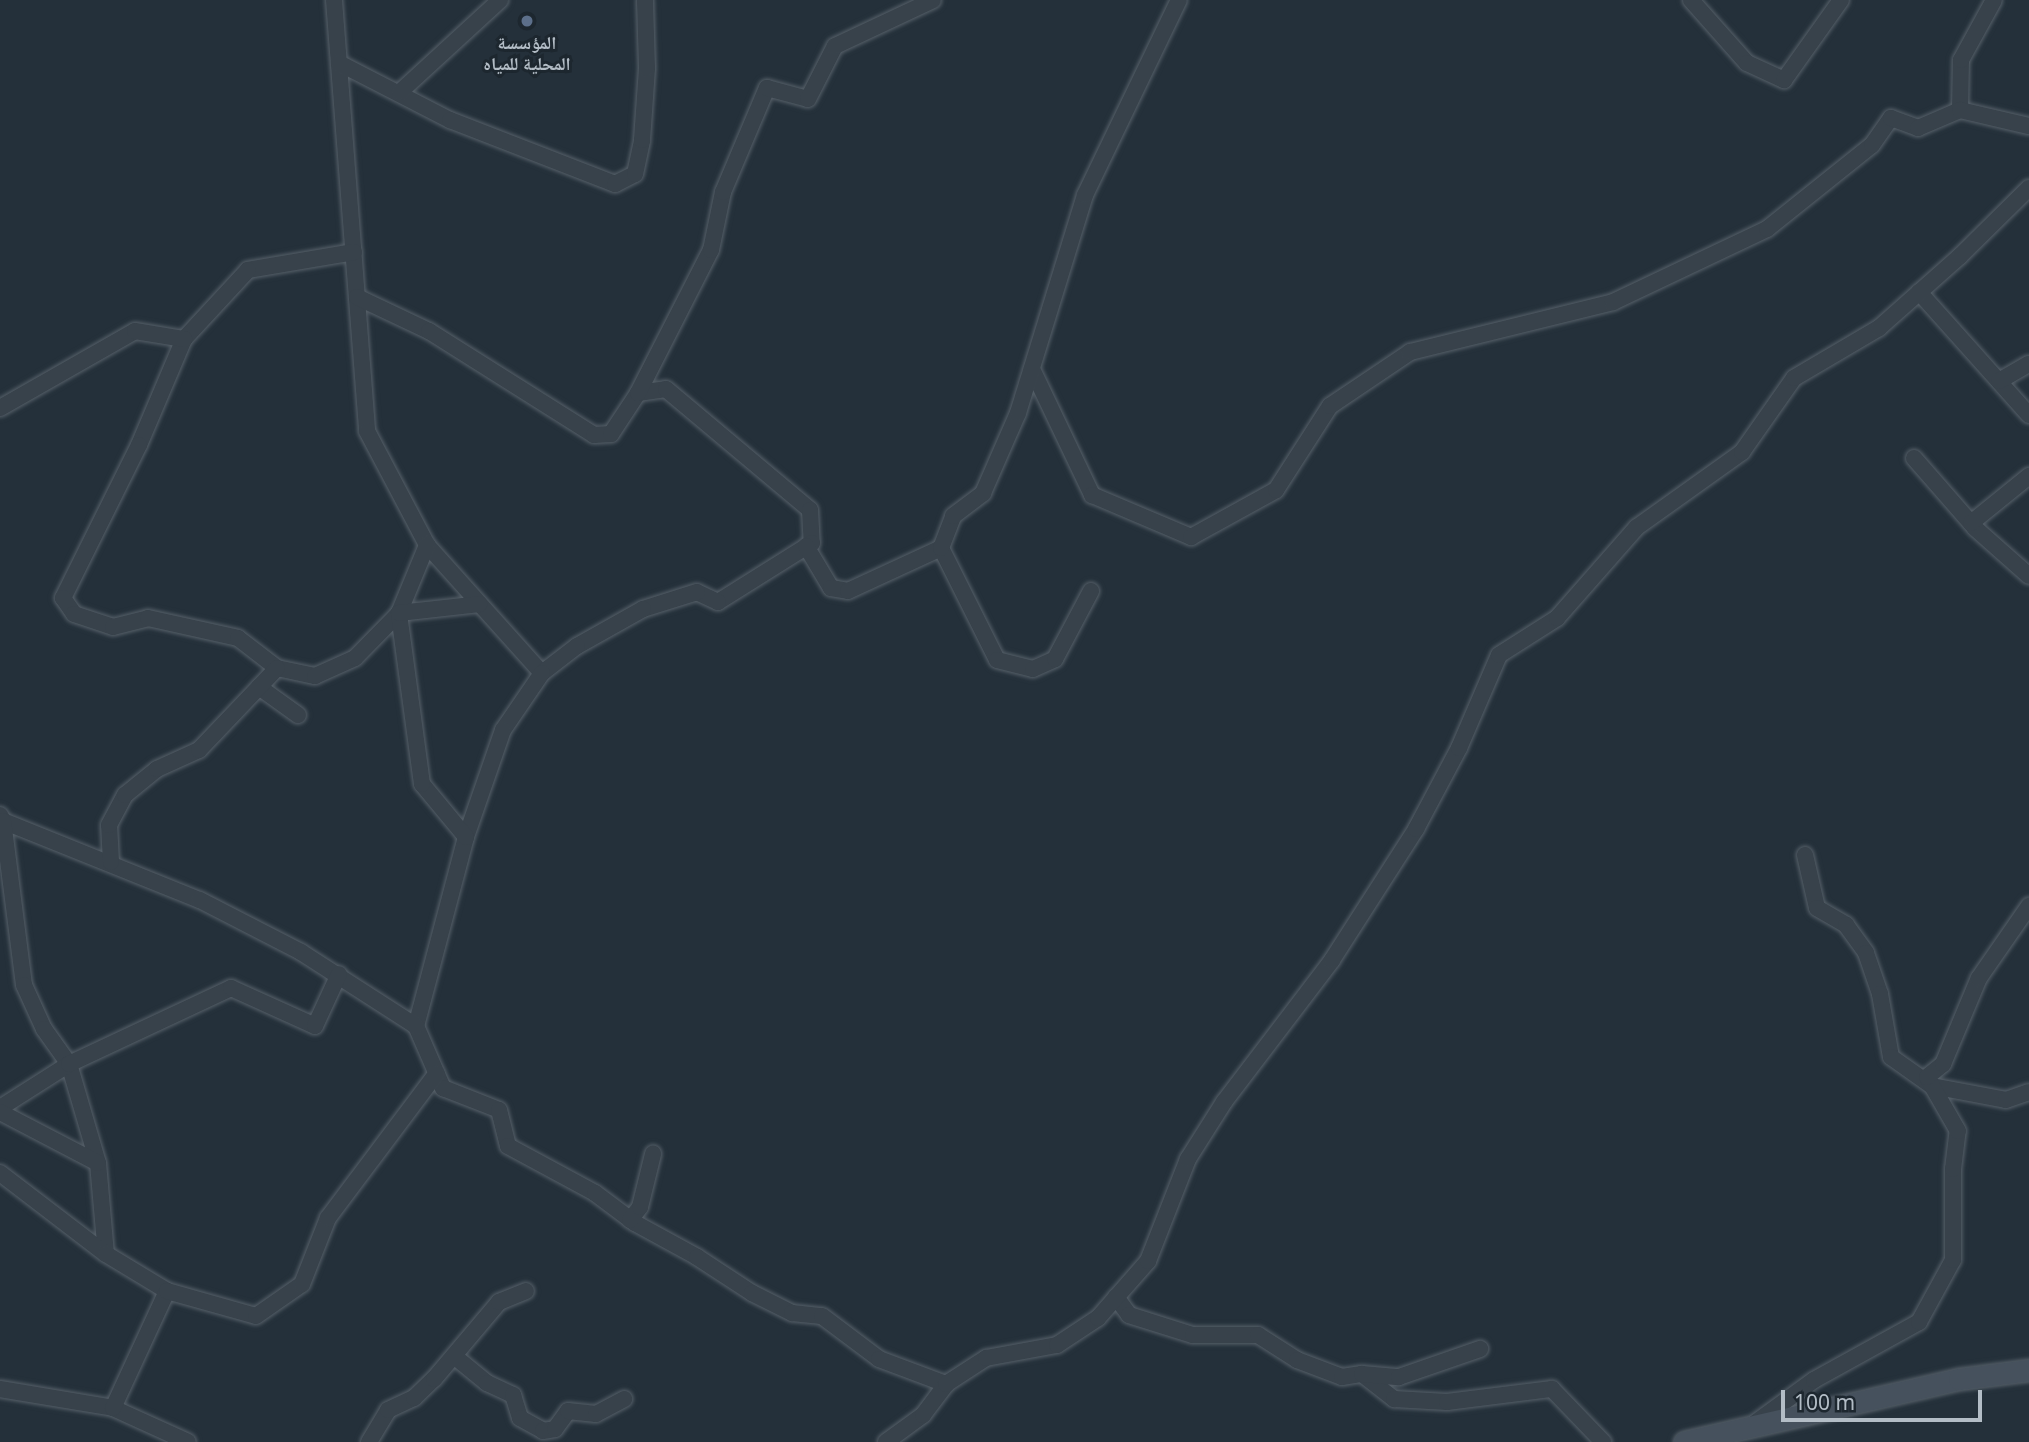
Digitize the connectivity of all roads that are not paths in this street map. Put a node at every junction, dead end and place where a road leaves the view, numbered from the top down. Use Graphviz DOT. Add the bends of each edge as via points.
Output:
graph roads {
  1 [pos="334,0"];
  2 [pos="500,0"];
  3 [pos="645,0"];
  4 [pos="933,0"];
  5 [pos="1179,0"];
  6 [pos="1691,0"];
  7 [pos="1841,0"];
  8 [pos="1994,0"];
  9 [pos="339,63"];
  10 [pos="400,92"];
  11 [pos="1960,110"];
  12 [pos="2029,126"];
  13 [pos="2029,188"];
  14 [pos="354,253"];
  15 [pos="1919,292"];
  16 [pos="357,297"];
  17 [pos="184,339"];
  18 [pos="2029,364"];
  19 [pos="1032,369"];
  20 [pos="1999,381"];
  21 [pos="638,393"];
  22 [pos="0,408"];
  23 [pos="2029,415"];
  24 [pos="1914,458"];
  25 [pos="2029,476"];
  26 [pos="1971,523"];
  27 [pos="427,545"];
  28 [pos="806,546"];
  29 [pos="941,548"];
  30 [pos="2029,576"];
  31 [pos="1091,591"];
  32 [pos="480,604"];
  33 [pos="399,613"];
  34 [pos="278,668"];
  35 [pos="542,673"];
  36 [pos="259,687"];
  37 [pos="298,715"];
  38 [pos="2,818"];
  39 [pos="466,837"];
  40 [pos="1805,855"];
  41 [pos="111,862"];
  42 [pos="2029,906"];
  43 [pos="340,974"];
  44 [pos="416,1026"];
  45 [pos="69,1064"];
  46 [pos="437,1073"];
  47 [pos="1933,1086"];
  48 [pos="2029,1092"];
  49 [pos="0,1110"];
  50 [pos="653,1154"];
  51 [pos="98,1163"];
  52 [pos="0,1173"];
  53 [pos="631,1220"];
  54 [pos="106,1254"];
  55 [pos="167,1291"];
  56 [pos="526,1291"];
  57 [pos="1116,1297"];
  58 [pos="1480,1349"];
  59 [pos="454,1356"];
  60 [pos="2029,1370"];
  61 [pos="1362,1374"];
  62 [pos="946,1384"];
  63 [pos="0,1389"];
  64 [pos="624,1399"];
  65 [pos="113,1408"];
  66 [pos="1751,1427"];
  67 [pos="892,1440"];
  68 [pos="188,1442"];
  69 [pos="369,1442"];
  70 [pos="1603,1442"];
  71 [pos="1684,1442"];
  1 -- 9 [label="street"];
  2 -- 10 [label="street"];
  3 -- 10 [label="street" via="642,140 635,174 615,184 450,120"];
  4 -- 21 [label="street" via="835,46 808,99 767,88 723,192 711,250"];
  5 -- 19 [label="street" via="1085,195"];
  6 -- 7 [label="street" via="1747,63 1784,80"];
  8 -- 11 [label="street" via="1961,60"];
  9 -- 10 [label="street"];
  9 -- 14 [label="street"];
  11 -- 12 [label="street"];
  11 -- 19 [label="street" via="1917,128 1891,118 1871,145 1767,229 1613,302 1410,352 1330,406 1276,490 1191,537 1092,495"];
  13 -- 15 [label="street"];
  14 -- 16 [label="street"];
  14 -- 17 [label="street" via="248,270"];
  15 -- 20 [label="street"];
  15 -- 57 [label="street" via="1879,328 1794,378 1742,452 1637,527 1557,618 1499,655 1459,748 1416,829 1332,960 1224,1102 1188,1159 1148,1261"];
  16 -- 21 [label="street" via="429,331 594,435 611,434"];
  16 -- 27 [label="street" via="367,431"];
  17 -- 22 [label="street" via="135,331"];
  17 -- 34 [label="street" via="139,445 64,598 74,614 113,627 148,618 238,638"];
  18 -- 20 [label="street"];
  19 -- 29 [label="street" via="983,493 953,516"];
  20 -- 23 [label="street"];
  21 -- 28 [label="street" via="666,388 810,510 812,543"];
  24 -- 26 [label="street"];
  25 -- 26 [label="street"];
  26 -- 30 [label="street"];
  27 -- 32 [label="street"];
  27 -- 33 [label="street"];
  28 -- 29 [label="street" via="831,588 848,591"];
  28 -- 35 [label="street" via="718,602 697,592 643,609 577,646"];
  29 -- 31 [label="street" via="997,660 1033,669 1055,659"];
  32 -- 33 [label="street"];
  32 -- 35 [label="street"];
  33 -- 34 [label="street" via="355,658 315,676"];
  33 -- 39 [label="street" via="422,784"];
  34 -- 36 [label="street"];
  35 -- 39 [label="street" via="503,730"];
  36 -- 37 [label="street"];
  36 -- 41 [label="street" via="199,750 157,769 125,796 109,825"];
  38 -- 41 [label="street"];
  38 -- 45 [label="street" via="24,985 44,1029"];
  39 -- 44 [label="street"];
  40 -- 47 [label="street" via="1817,908 1846,925 1866,953 1880,994 1891,1057"];
  41 -- 43 [label="street" via="200,900"];
  42 -- 47 [label="street" via="1979,978 1943,1064 1927,1077"];
  43 -- 44 [label="street"];
  43 -- 45 [label="street" via="315,1026 231,988"];
  44 -- 46 [label="street"];
  45 -- 49 [label="street"];
  45 -- 51 [label="street"];
  46 -- 53 [label="street" via="443,1087 499,1110 508,1146 595,1193"];
  46 -- 55 [label="street" via="328,1218 302,1284 256,1316"];
  47 -- 48 [label="street" via="2006,1100"];
  47 -- 66 [label="street" via="1958,1131 1953,1169 1953,1260 1919,1322 1814,1380"];
  49 -- 51 [label="street"];
  50 -- 53 [label="street" via="640,1207"];
  51 -- 54 [label="street"];
  52 -- 54 [label="street"];
  53 -- 62 [label="street" via="792,1313 822,1316 879,1359"];
  54 -- 55 [label="street"];
  55 -- 65 [label="street"];
  56 -- 59 [label="street" via="499,1302"];
  57 -- 61 [label="street" via="1129,1315 1192,1335 1258,1335 1297,1360 1342,1377"];
  57 -- 62 [label="street" via="1098,1318 1057,1345 986,1358"];
  58 -- 61 [label="street" via="1399,1377"];
  59 -- 64 [label="street" via="487,1383 513,1395 520,1418 543,1431 557,1428 568,1411 596,1414"];
  59 -- 69 [label="street" via="414,1398 388,1410"];
  60 -- 66 [label="main road" via="1959,1379"];
  61 -- 70 [label="street" via="1394,1399 1447,1402 1552,1389"];
  62 -- 67 [label="street" via="923,1415"];
  63 -- 65 [label="street"];
  65 -- 68 [label="street"];
  66 -- 71 [label="main road"];
}
